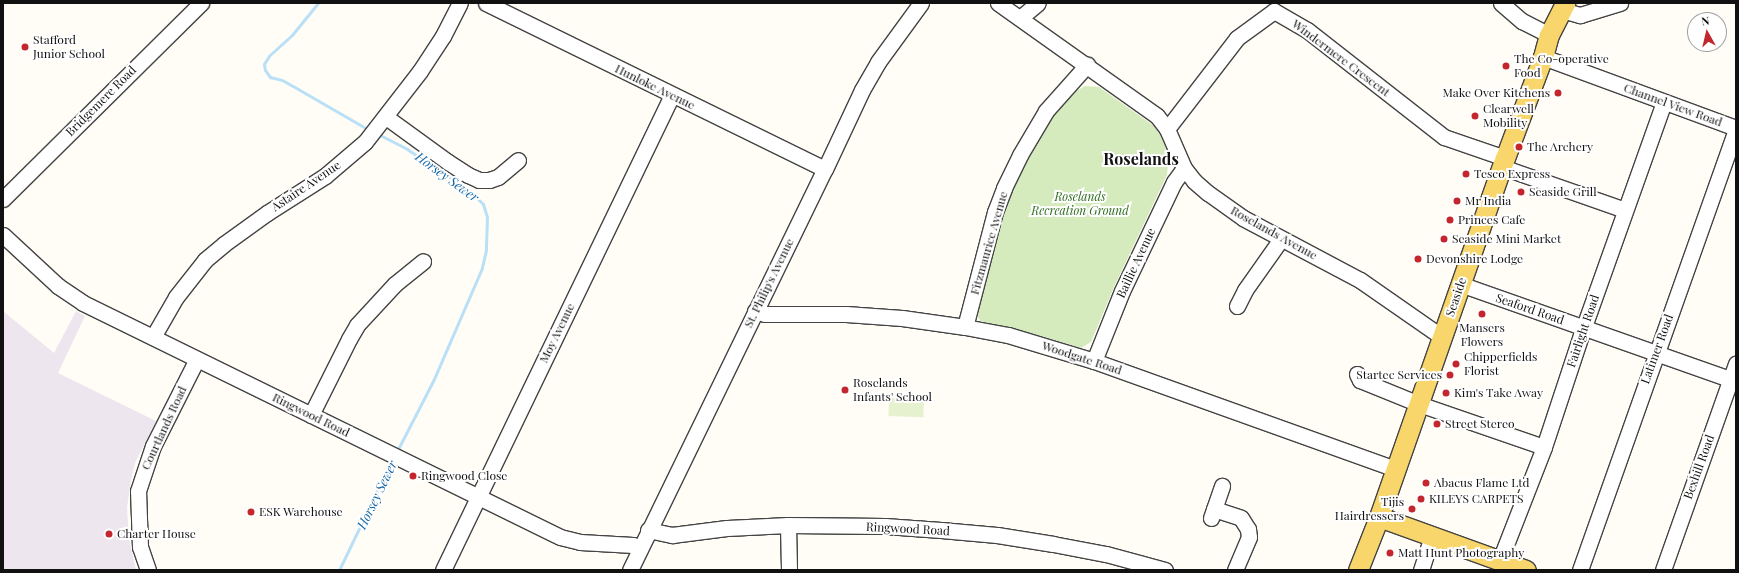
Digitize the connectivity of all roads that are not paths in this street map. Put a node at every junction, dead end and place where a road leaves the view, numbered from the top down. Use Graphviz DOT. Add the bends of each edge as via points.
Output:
graph roads {
  1 [pos="201,3"];
  2 [pos="460,3"];
  3 [pos="486,3"];
  4 [pos="921,3"];
  5 [pos="998,3"];
  6 [pos="1038,3"];
  7 [pos="1501,3"];
  8 [pos="1620,3"];
  9 [pos="1563,6"];
  10 [pos="1020,18"];
  11 [pos="1549,35"];
  12 [pos="1543,57"];
  13 [pos="1087,65"];
  14 [pos="672,95"];
  15 [pos="1664,102"];
  16 [pos="383,120"];
  17 [pos="1167,128"];
  18 [pos="1736,129"];
  19 [pos="518,160"];
  20 [pos="1503,163"];
  21 [pos="1184,168"];
  22 [pos="825,169"];
  23 [pos="3,199"];
  24 [pos="1625,210"];
  25 [pos="3,235"];
  26 [pos="1281,239"];
  27 [pos="423,261"];
  28 [pos="1460,284"];
  29 [pos="1237,306"];
  30 [pos="755,311"];
  31 [pos="965,326"];
  32 [pos="1584,328"];
  33 [pos="153,337"];
  34 [pos="1442,337"];
  35 [pos="1656,353"];
  36 [pos="197,359"];
  37 [pos="1094,361"];
  38 [pos="1736,364"];
  39 [pos="1357,374"];
  40 [pos="1733,380"];
  41 [pos="1419,404"];
  42 [pos="311,415"];
  43 [pos="1544,447"];
  44 [pos="1396,469"];
  45 [pos="1222,486"];
  46 [pos="477,497"];
  47 [pos="1379,517"];
  48 [pos="788,524"];
  49 [pos="648,530"];
  50 [pos="1432,536"];
  51 [pos="640,549"];
  52 [pos="1500,560"];
  53 [pos="148,570"];
  54 [pos="443,570"];
  55 [pos="630,570"];
  56 [pos="789,570"];
  57 [pos="1164,570"];
  58 [pos="1235,570"];
  59 [pos="1358,570"];
  60 [pos="1421,570"];
  61 [pos="1526,570"];
  62 [pos="1580,570"];
  63 [pos="1663,570"];
  1 -- 23 [label="street, Bridgemere Road"];
  2 -- 16 [label="street, Astaire Avenue" via="443,36 420,71"];
  3 -- 14 [label="street, Hunloke Avenue"];
  4 -- 22 [label="street, St. Philip's Avenue" via="865,84"];
  5 -- 10 [label="street, Roselands Avenue"];
  6 -- 10 [label="street"];
  7 -- 11 [label="street" via="1522,21"];
  8 -- 9 [label="street" via="1580,15"];
  9 -- 11 [label="main road, Seaside"];
  10 -- 13 [label="street, Roselands Avenue"];
  11 -- 12 [label="main road, Seaside"];
  12 -- 15 [label="street, Channel View Road"];
  12 -- 20 [label="main road, Seaside"];
  13 -- 17 [label="street, Roselands Avenue" via="1157,116"];
  13 -- 31 [label="street, Fitzmaurice Avenue" via="1046,110 1004,188 995,212"];
  14 -- 22 [label="street, Hunloke Avenue"];
  14 -- 46 [label="street, Moy Avenue"];
  15 -- 18 [label="street, Channel View Road"];
  15 -- 24 [label="street, Fairlight Road"];
  16 -- 19 [label="street" via="479,180 498,177"];
  16 -- 33 [label="street, Astaire Avenue" via="365,142 325,176 267,213 205,260 176,297"];
  17 -- 20 [label="street, Windermere Crescent" via="1237,38 1274,11 1306,30 1444,137"];
  17 -- 21 [label="street, Roselands Avenue"];
  18 -- 35 [label="street, Latimer Road"];
  20 -- 24 [label="street"];
  20 -- 28 [label="main road, Seaside"];
  21 -- 26 [label="street, Roselands Avenue" via="1208,193 1243,218"];
  21 -- 37 [label="street, Baillie Avenue" via="1174,182 1122,291"];
  22 -- 30 [label="street, St. Philip's Avenue"];
  24 -- 32 [label="street, Fairlight Road"];
  25 -- 33 [label="street, Ringwood Road" via="58,286 83,303"];
  26 -- 29 [label="street" via="1245,290"];
  26 -- 34 [label="street, Roselands Avenue" via="1360,280"];
  27 -- 42 [label="street" via="395,284 357,325"];
  28 -- 32 [label="street, Seaford Road"];
  28 -- 34 [label="main road, Seaside"];
  30 -- 31 [label="street, Woodgate Road" via="765,314 846,314 902,318"];
  30 -- 49 [label="street, St. Philip's Avenue"];
  31 -- 37 [label="street, Woodgate Road" via="1016,337"];
  32 -- 35 [label="street, Seaford Road"];
  32 -- 43 [label="street, Fairlight Road"];
  33 -- 36 [label="street, Ringwood Road"];
  34 -- 41 [label="main road, Seaside"];
  35 -- 40 [label="street, Seaford Road"];
  35 -- 62 [label="street, Latimer Road"];
  36 -- 42 [label="street, Ringwood Road"];
  36 -- 53 [label="street, Courtlands Road" via="153,446 138,491 140,547"];
  37 -- 44 [label="street, Woodgate Road"];
  38 -- 40 [label="street, Bexhill Road"];
  39 -- 41 [label="street" via="1360,380"];
  40 -- 63 [label="street, Bexhill Road"];
  41 -- 43 [label="street"];
  41 -- 44 [label="main road, Seaside"];
  42 -- 46 [label="street, Ringwood Road"];
  43 -- 52 [label="street, Fairlight Road"];
  44 -- 47 [label="main road, Seaside"];
  45 -- 58 [label="street" via="1213,513 1241,518 1248,529 1249,536"];
  46 -- 51 [label="street, Ringwood Road" via="560,537 580,542 633,545"];
  46 -- 54 [label="street, Moy Avenue"];
  47 -- 50 [label="main road"];
  47 -- 59 [label="main road, Seaside"];
  48 -- 49 [label="street, Ringwood Road" via="672,535"];
  48 -- 56 [label="street"];
  48 -- 57 [label="street, Ringwood Road" via="893,527 997,535 1106,554"];
  49 -- 51 [label="street, St. Philip's Avenue"];
  50 -- 52 [label="main road"];
  50 -- 60 [label="street"];
  51 -- 55 [label="street, St. Philip's Avenue"];
  52 -- 61 [label="main road"];
}
